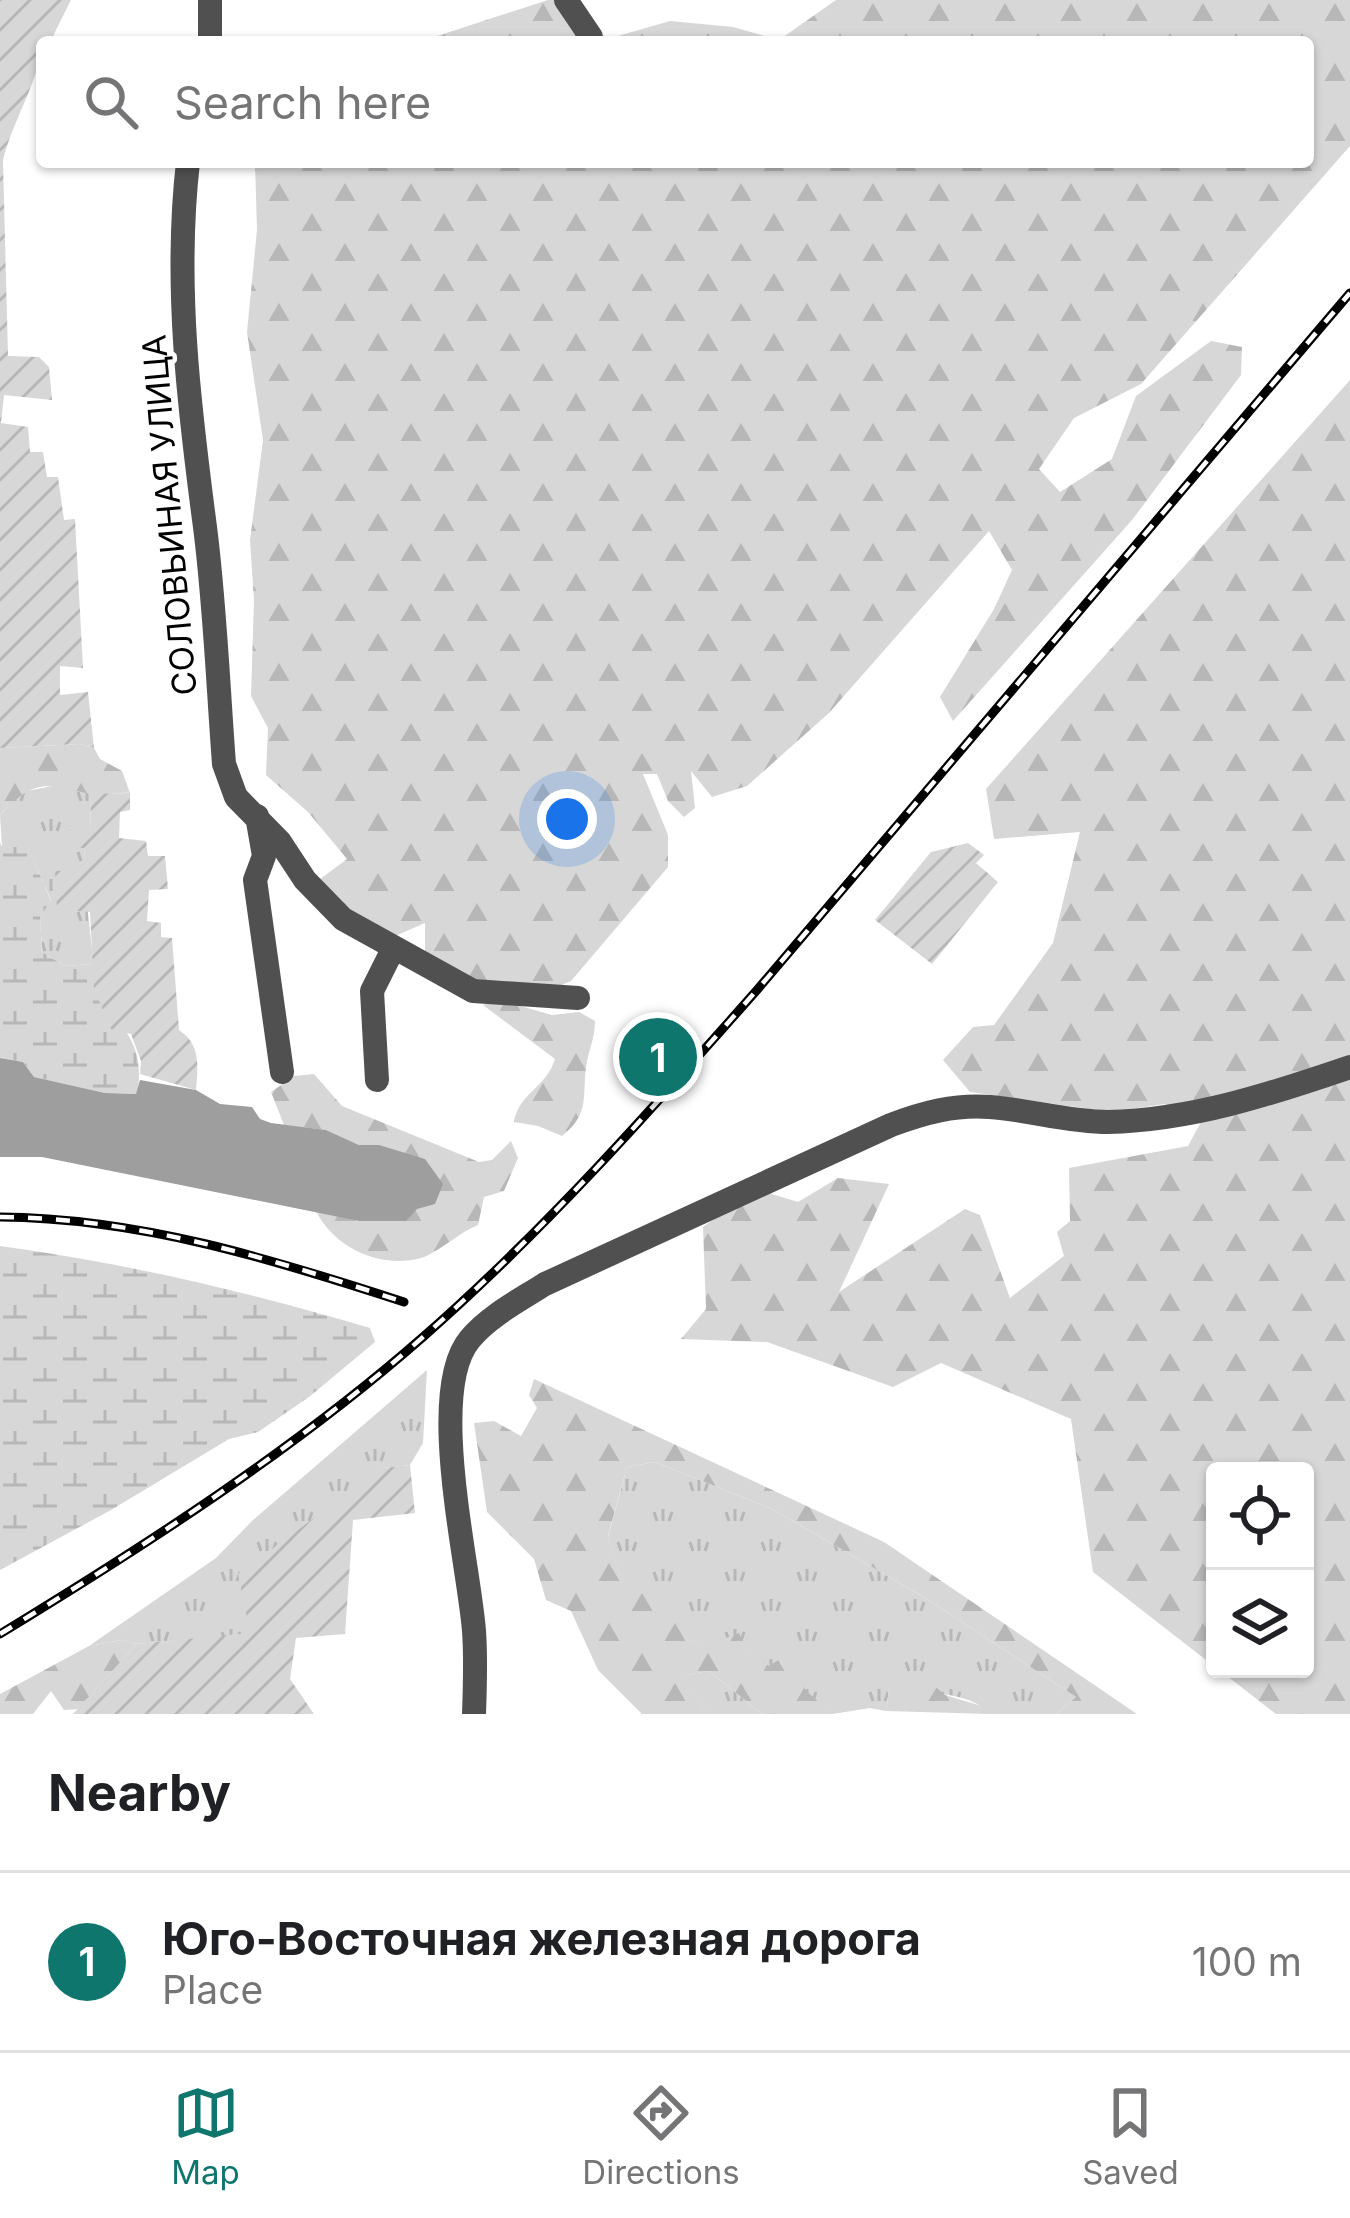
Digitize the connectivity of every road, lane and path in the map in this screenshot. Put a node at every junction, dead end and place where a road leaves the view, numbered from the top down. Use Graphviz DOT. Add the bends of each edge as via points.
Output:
graph roads {
  1 [pos="210,0"];
  2 [pos="566,0"];
  3 [pos="210,36"];
  4 [pos="590,36"];
  5 [pos="187,168"];
  6 [pos="256,816"];
  7 [pos="393,950"];
  8 [pos="578,998"];
  9 [pos="1350,1067"];
  10 [pos="282,1072"];
  11 [pos="377,1080"];
  12 [pos="474,1714"];
  1 -- 3 [label="street"];
  2 -- 4 [label="street"];
  5 -- 6 [label="street, СОЛОВЬИНАЯ УЛИЦА" via="185,366 224,764 236,797"];
  6 -- 7 [label="street, СОЛОВЬИНАЯ УЛИЦА" via="343,919"];
  6 -- 10 [label="street" via="264,856 255,880"];
  7 -- 8 [label="street, СОЛОВЬИНАЯ УЛИЦА" via="473,991"];
  7 -- 11 [label="street" via="372,991"];
  9 -- 12 [label="street" via="1155,1120 1101,1122 987,1107 926,1112 545,1284 502,1311 468,1340 453,1386 450,1434 475,1633"];
}
